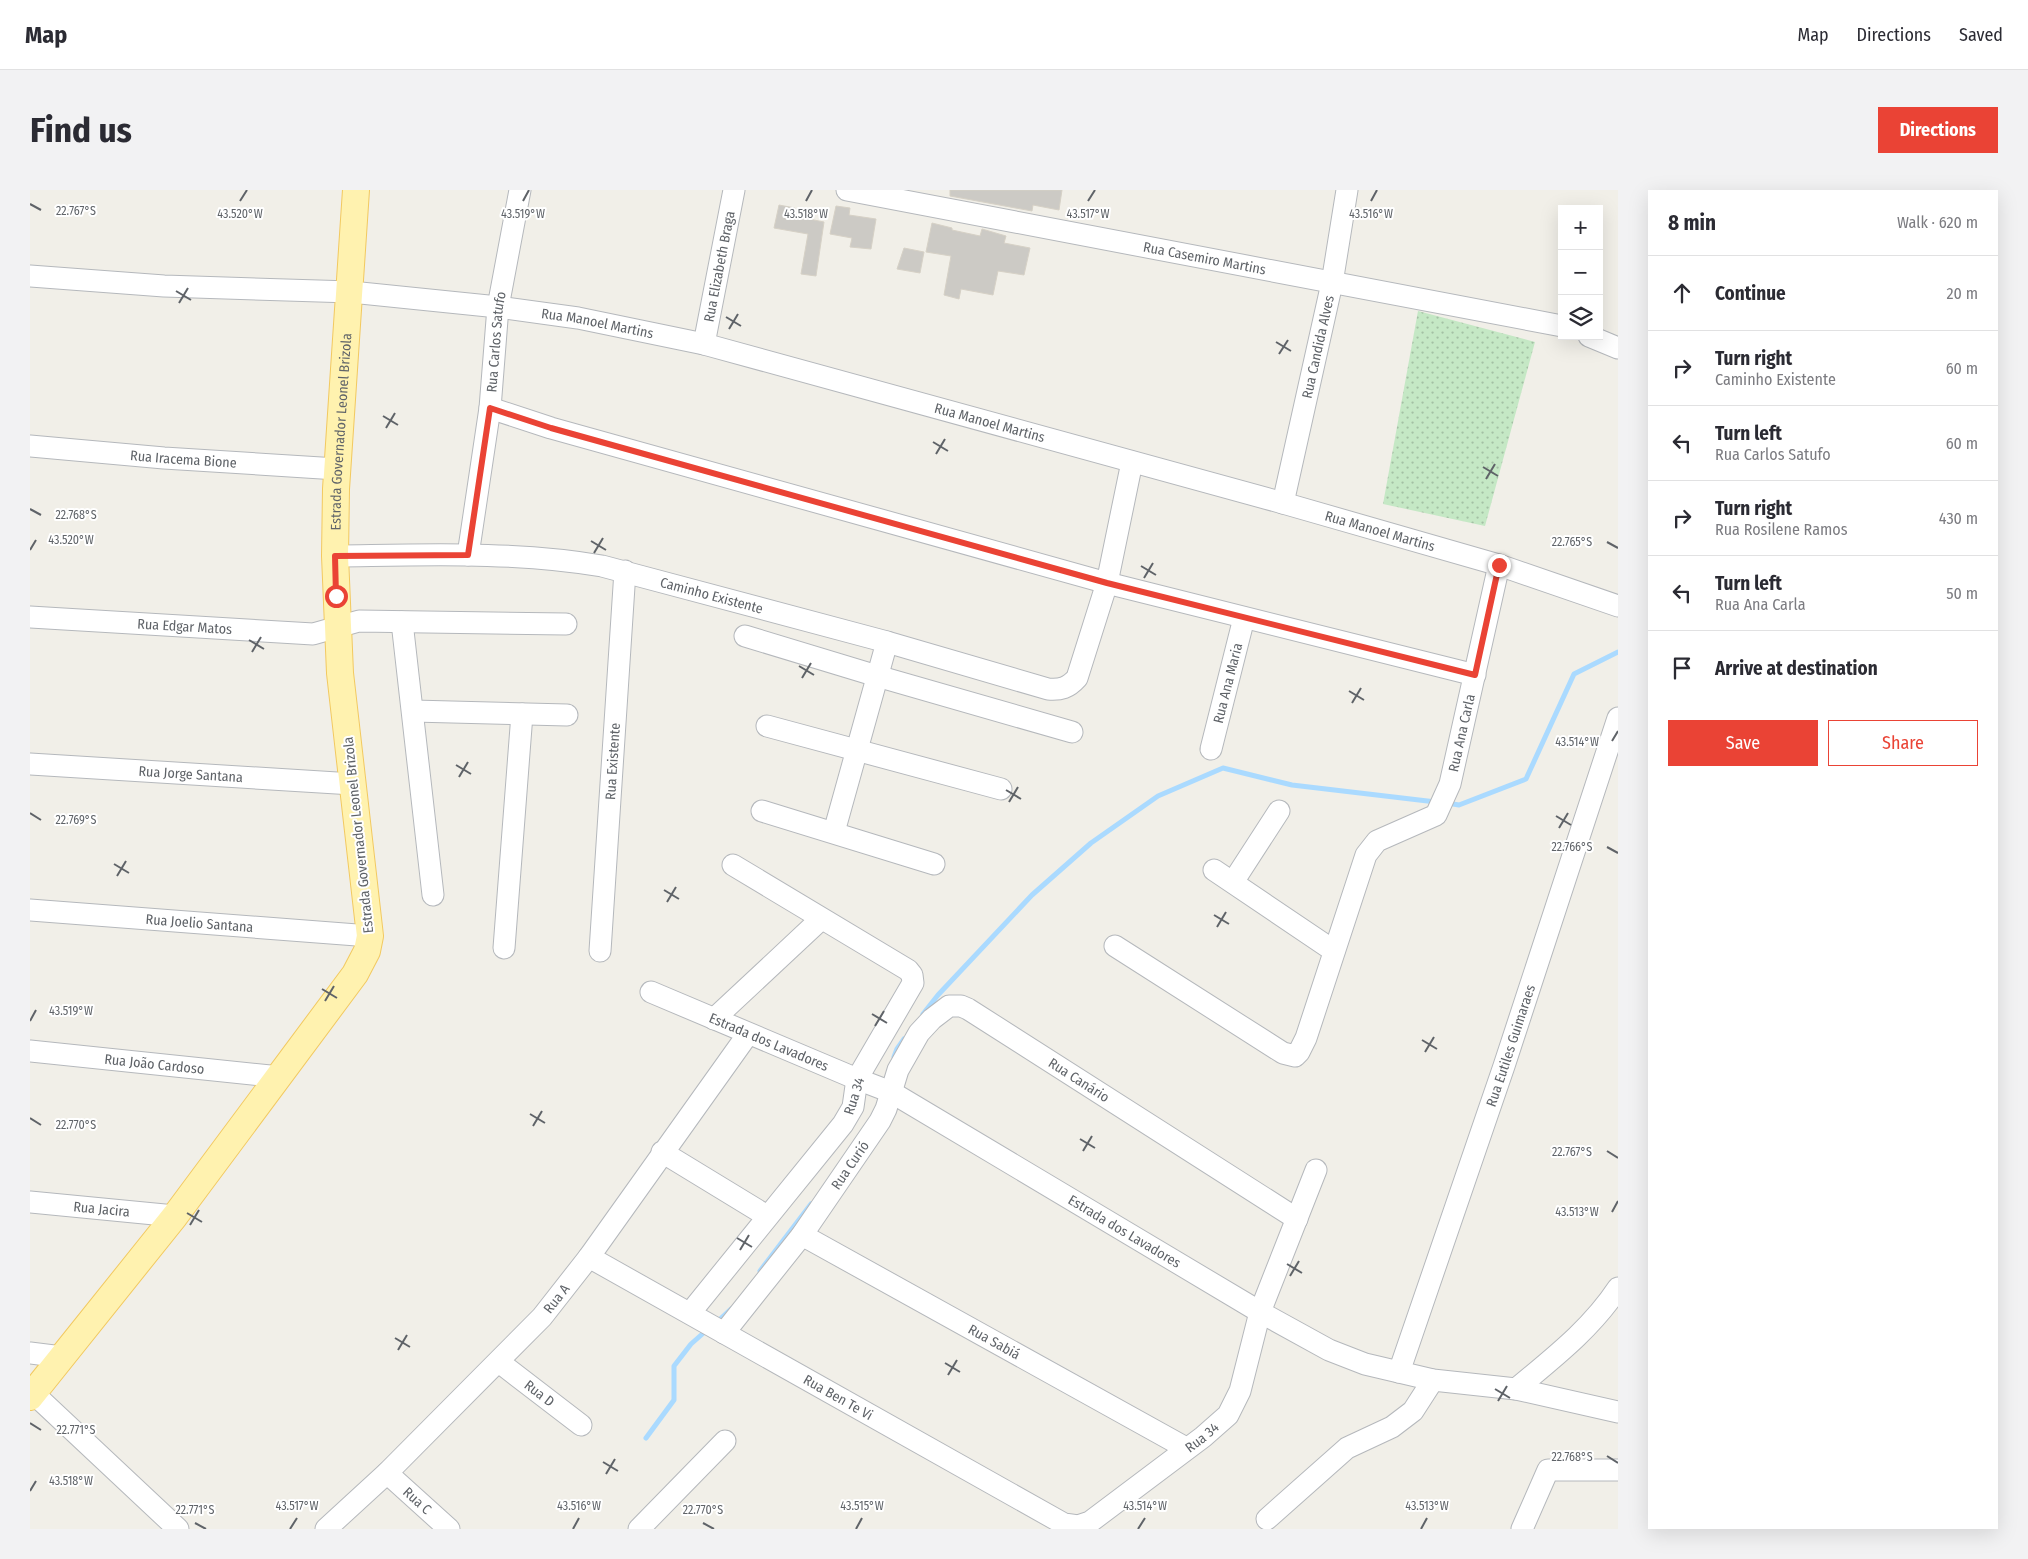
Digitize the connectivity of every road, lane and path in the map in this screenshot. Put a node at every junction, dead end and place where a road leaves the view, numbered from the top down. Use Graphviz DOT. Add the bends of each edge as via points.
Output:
graph roads {
  1 [pos="356,190"];
  2 [pos="520,190"];
  3 [pos="734,190"];
  4 [pos="847,190"];
  5 [pos="1347,190"];
  6 [pos="30,276"];
  7 [pos="1332,282"];
  8 [pos="350,292"];
  9 [pos="498,307"];
  10 [pos="1558,325"];
  11 [pos="1599,340"];
  12 [pos="704,344"];
  13 [pos="1618,348"];
  14 [pos="490,408"];
  15 [pos="30,446"];
  16 [pos="1132,462"];
  17 [pos="337,469"];
  18 [pos="1283,503"];
  19 [pos="468,555"];
  20 [pos="335,556"];
  21 [pos="1499,565"];
  22 [pos="625,571"];
  23 [pos="1107,583"];
  24 [pos="1618,606"];
  25 [pos="30,617"];
  26 [pos="1244,618"];
  27 [pos="402,622"];
  28 [pos="566,624"];
  29 [pos="338,625"];
  30 [pos="745,636"];
  31 [pos="887,642"];
  32 [pos="1475,675"];
  33 [pos="877,676"];
  34 [pos="413,711"];
  35 [pos="522,714"];
  36 [pos="567,715"];
  37 [pos="1618,718"];
  38 [pos="766,726"];
  39 [pos="1072,732"];
  40 [pos="1210,749"];
  41 [pos="858,751"];
  42 [pos="30,764"];
  43 [pos="353,784"];
  44 [pos="1002,789"];
  45 [pos="762,811"];
  46 [pos="1279,811"];
  47 [pos="834,832"];
  48 [pos="934,864"];
  49 [pos="734,865"];
  50 [pos="1214,870"];
  51 [pos="1233,882"];
  52 [pos="433,895"];
  53 [pos="30,910"];
  54 [pos="821,919"];
  55 [pos="370,936"];
  56 [pos="1114,946"];
  57 [pos="504,948"];
  58 [pos="600,951"];
  59 [pos="1334,951"];
  60 [pos="650,992"];
  61 [pos="714,1019"];
  62 [pos="748,1034"];
  63 [pos="30,1051"];
  64 [pos="280,1077"];
  65 [pos="876,1086"];
  66 [pos="662,1152"];
  67 [pos="1316,1170"];
  68 [pos="30,1202"];
  69 [pos="175,1216"];
  70 [pos="767,1216"];
  71 [pos="1297,1219"];
  72 [pos="802,1235"];
  73 [pos="589,1257"];
  74 [pos="1618,1288"];
  75 [pos="1260,1312"];
  76 [pos="694,1315"];
  77 [pos="720,1331"];
  78 [pos="30,1353"];
  79 [pos="62,1357"];
  80 [pos="499,1362"];
  81 [pos="1399,1372"];
  82 [pos="1433,1380"];
  83 [pos="1516,1389"];
  84 [pos="32,1395"];
  85 [pos="1618,1412"];
  86 [pos="581,1425"];
  87 [pos="725,1441"];
  88 [pos="1186,1448"];
  89 [pos="1618,1470"];
  90 [pos="387,1473"];
  91 [pos="1267,1520"];
  92 [pos="1090,1522"];
  93 [pos="178,1529"];
  94 [pos="326,1529"];
  95 [pos="449,1529"];
  96 [pos="639,1529"];
  97 [pos="1522,1529"];
  1 -- 8 [label="main road, Estrada Governador Leonel Brizola"];
  2 -- 9 [label="street, Rua Carlos Satufo"];
  3 -- 12 [label="street, Rua Elizabeth Braga"];
  4 -- 7 [label="street, Rua Casemiro Martins"];
  5 -- 7 [label="street, Rua Candida Alves"];
  6 -- 8 [label="street, Rua Manoel Martins" via="164,286"];
  7 -- 10 [label="street, Rua Casemiro Martins"];
  7 -- 18 [label="street, Rua Candida Alves"];
  8 -- 9 [label="street, Rua Manoel Martins"];
  8 -- 17 [label="main road, Estrada Governador Leonel Brizola"];
  9 -- 12 [label="street, Rua Manoel Martins" via="578,318"];
  9 -- 14 [label="street, Rua Carlos Satufo"];
  11 -- 13 [label="street"];
  12 -- 16 [label="street, Rua Manoel Martins"];
  14 -- 19 [label="street, Rua Carlos Satufo"];
  14 -- 23 [label="street"];
  15 -- 17 [label="street, Rua Iracema Bione"];
  16 -- 18 [label="street, Rua Manoel Martins"];
  16 -- 23 [label="street"];
  17 -- 20 [label="main road, Estrada Governador Leonel Brizola"];
  18 -- 21 [label="street, Rua Manoel Martins"];
  19 -- 20 [label="street, Caminho Existente"];
  19 -- 22 [label="street, Caminho Existente" via="558,560"];
  20 -- 29 [label="main road, Estrada Governador Leonel Brizola"];
  21 -- 24 [label="street, Rua Manoel Martins"];
  21 -- 32 [label="street, Rua Ana Carla"];
  22 -- 31 [label="street, Caminho Existente"];
  22 -- 58 [label="street, Rua Existente"];
  23 -- 26 [label="street"];
  23 -- 31 [label="street, Caminho Existente" via="1077,678 1069,687 1048,689"];
  25 -- 29 [label="street, Rua Edgar Matos" via="313,634"];
  26 -- 32 [label="street"];
  26 -- 40 [label="street, Rua Ana Maria"];
  27 -- 28 [label="street, Rua Edgar Matos"];
  27 -- 29 [label="street, Rua Edgar Matos" via="359,621"];
  27 -- 34 [label="street"];
  29 -- 43 [label="main road, Estrada Governador Leonel Brizola" via="340,673"];
  30 -- 33 [label="street"];
  31 -- 33 [label="street"];
  32 -- 59 [label="street, Rua Ana Carla" via="1450,784 1436,815 1396,831 1370,848"];
  33 -- 39 [label="street"];
  33 -- 41 [label="street"];
  34 -- 35 [label="street"];
  34 -- 52 [label="street"];
  35 -- 36 [label="street"];
  35 -- 57 [label="street"];
  37 -- 81 [label="street, Rua Eutiles Guimaraes"];
  38 -- 41 [label="street"];
  41 -- 44 [label="street"];
  41 -- 47 [label="street"];
  42 -- 43 [label="street, Rua Jorge Santana"];
  43 -- 55 [label="main road, Estrada Governador Leonel Brizola"];
  45 -- 47 [label="street"];
  46 -- 51 [label="street"];
  47 -- 48 [label="street"];
  49 -- 54 [label="street, Rua 34"];
  50 -- 51 [label="street"];
  51 -- 59 [label="street"];
  53 -- 55 [label="street, Rua Joelio Santana"];
  54 -- 61 [label="street"];
  54 -- 65 [label="street, Rua 34" via="908,970 913,978"];
  55 -- 64 [label="main road, Estrada Governador Leonel Brizola" via="367,951 355,974"];
  56 -- 59 [label="street, Rua Ana Carla" via="1284,1053 1295,1056 1306,1038"];
  60 -- 61 [label="street, Estrada dos Lavadores"];
  61 -- 62 [label="street, Estrada dos Lavadores"];
  62 -- 65 [label="street, Estrada dos Lavadores"];
  62 -- 66 [label="street, Rua A"];
  63 -- 64 [label="street, Rua João Cardoso"];
  64 -- 69 [label="main road, Estrada Governador Leonel Brizola"];
  65 -- 70 [label="street, Rua 34" via="853,1107 843,1124"];
  65 -- 71 [label="street, Rua Canário" via="904,1058 932,1019 949,1006 961,1006"];
  65 -- 72 [label="street, Rua Curió" via="880,1121"];
  65 -- 75 [label="street, Estrada dos Lavadores"];
  66 -- 70 [label="street"];
  66 -- 73 [label="street, Rua A"];
  67 -- 71 [label="street"];
  68 -- 69 [label="street, Rua Jacira"];
  69 -- 79 [label="main road, Estrada Governador Leonel Brizola"];
  70 -- 76 [label="street, Rua 34"];
  71 -- 75 [label="street"];
  72 -- 77 [label="street"];
  72 -- 88 [label="street, Rua Sabiá"];
  73 -- 76 [label="street, Rua Ben Te Vi"];
  73 -- 80 [label="street, Rua A" via="542,1317"];
  74 -- 83 [label="street" via="1587,1328"];
  75 -- 81 [label="street, Estrada dos Lavadores" via="1348,1358"];
  75 -- 88 [label="street, Rua 34" via="1234,1404 1221,1423"];
  76 -- 77 [label="street, Rua Ben Te Vi"];
  77 -- 92 [label="street, Rua Ben Te Vi" via="1064,1524 1078,1526"];
  78 -- 79 [label="street"];
  79 -- 84 [label="main road, Estrada Governador Leonel Brizola"];
  80 -- 86 [label="street, Rua D"];
  80 -- 90 [label="street, Rua A"];
  81 -- 82 [label="street, Estrada dos Lavadores"];
  82 -- 83 [label="street, Estrada dos Lavadores"];
  82 -- 91 [label="street" via="1413,1411 1392,1427 1347,1448"];
  83 -- 85 [label="street, Estrada dos Lavadores"];
  84 -- 93 [label="street"];
  87 -- 96 [label="street"];
  88 -- 92 [label="street, Rua 34"];
  89 -- 97 [label="street" via="1548,1470"];
  90 -- 94 [label="street, Rua A"];
  90 -- 95 [label="street, Rua C"];
}
